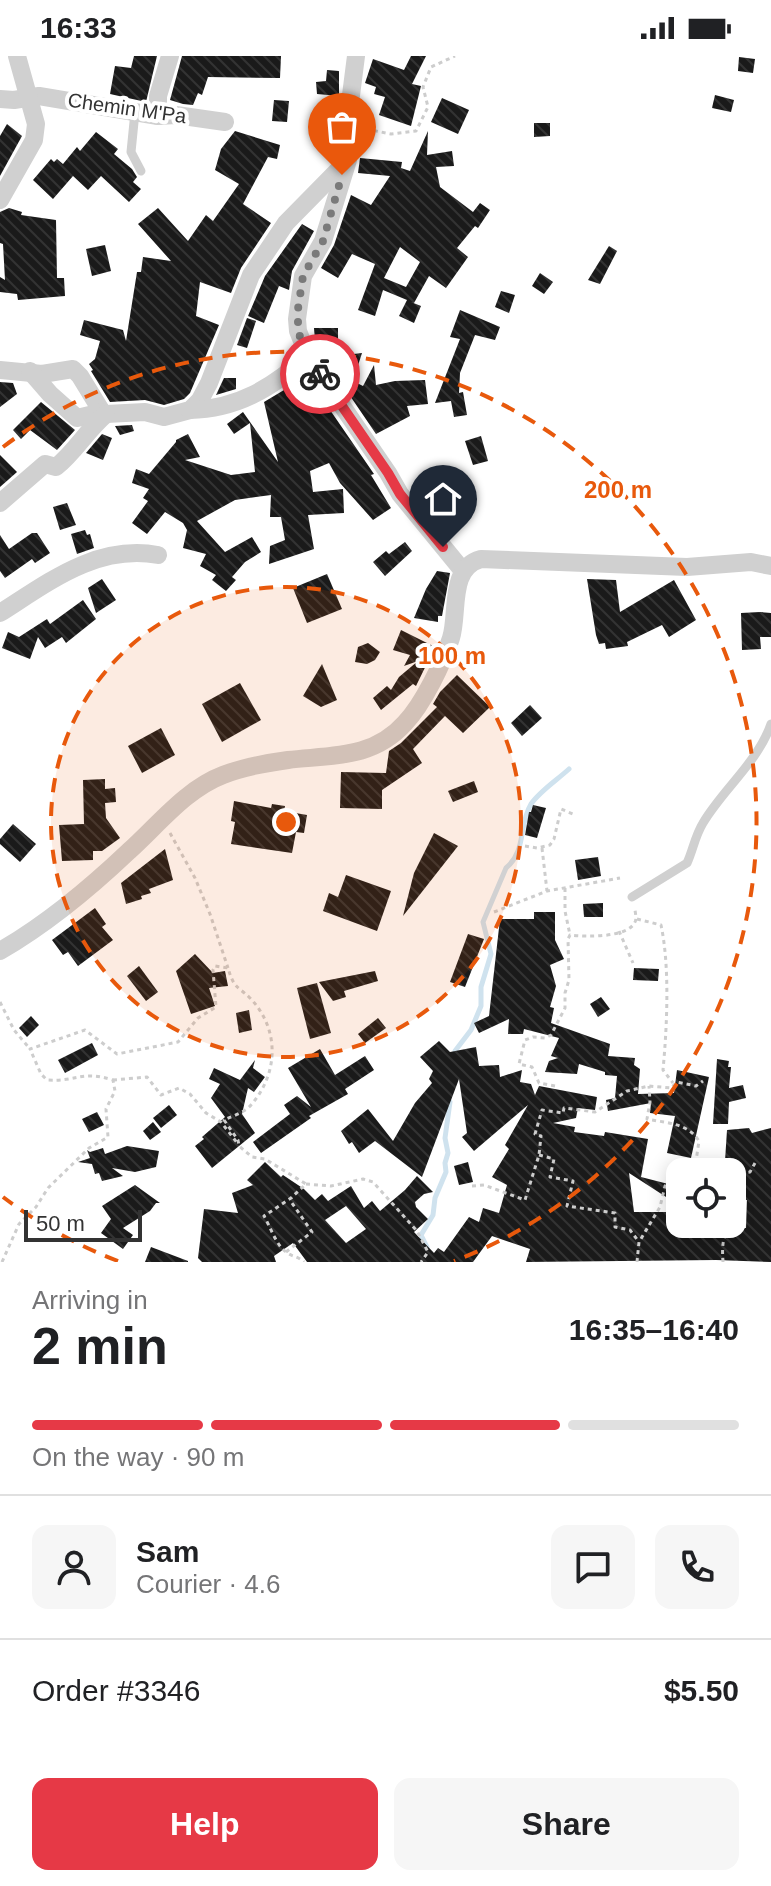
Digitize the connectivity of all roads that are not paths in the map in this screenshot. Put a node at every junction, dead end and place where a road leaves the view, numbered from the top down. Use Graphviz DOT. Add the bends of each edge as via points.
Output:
graph roads {
  1 [pos="17,56"];
  2 [pos="170,56"];
  3 [pos="351,57"];
  4 [pos="29,97"];
  5 [pos="0,99"];
  6 [pos="135,112"];
  7 [pos="158,116"];
  8 [pos="225,122"];
  9 [pos="348,160"];
  10 [pos="141,171"];
  11 [pos="0,200"];
  12 [pos="308,356"];
  13 [pos="0,370"];
  14 [pos="30,371"];
  15 [pos="190,410"];
  16 [pos="104,413"];
  17 [pos="0,503"];
  18 [pos="158,555"];
  19 [pos="771,566"];
  20 [pos="463,571"];
  21 [pos="0,613"];
  22 [pos="771,724"];
  23 [pos="632,897"];
  24 [pos="0,951"];
  1 -- 4 [label="street"];
  2 -- 7 [label="street"];
  3 -- 9 [label="street"];
  4 -- 5 [label="street, Chemin M'Pa"];
  4 -- 6 [label="street, Chemin M'Pa"];
  4 -- 11 [label="street" via="34,140"];
  6 -- 7 [label="street, Chemin M'Pa"];
  6 -- 10 [label="lane" via="131,152"];
  7 -- 8 [label="street, Chemin M'Pa"];
  9 -- 12 [label="street" via="323,241 303,276 297,319"];
  9 -- 15 [label="street" via="286,223 251,275 215,370"];
  12 -- 15 [label="street" via="240,402"];
  12 -- 20 [label="street" via="400,494"];
  13 -- 14 [label="street"];
  14 -- 16 [label="street" via="77,418"];
  14 -- 16 [label="street" via="73,369"];
  15 -- 16 [label="street" via="164,417"];
  16 -- 17 [label="street" via="68,458 56,467 45,464"];
  18 -- 21 [label="street" via="136,551 103,556"];
  19 -- 20 [label="street" via="481,559"];
  20 -- 24 [label="street" via="452,638 440,666 406,723 392,735 357,753 251,766 202,786 90,886"];
  22 -- 23 [label="lane" via="749,763 704,821 687,863"];
}
